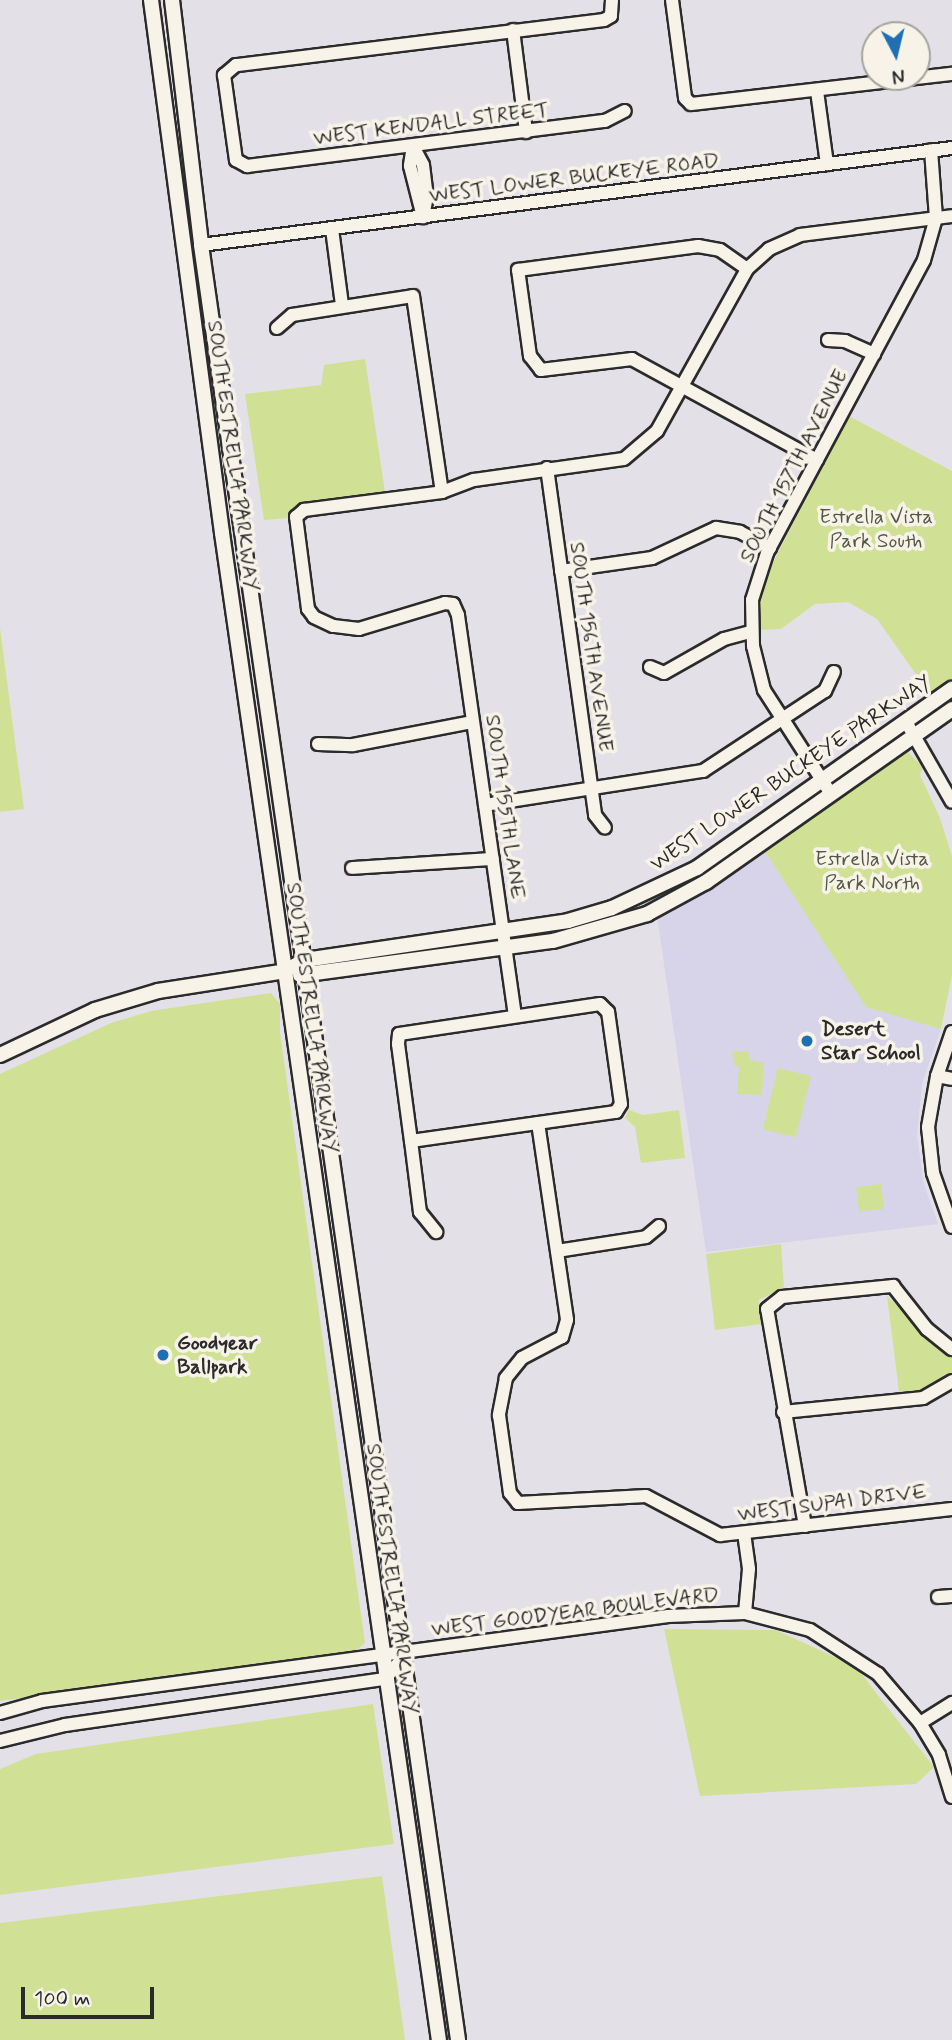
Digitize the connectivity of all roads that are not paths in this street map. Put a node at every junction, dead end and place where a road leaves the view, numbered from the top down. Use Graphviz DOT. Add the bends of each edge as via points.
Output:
graph roads {
  1 [pos="151,0"];
  2 [pos="172,0"];
  3 [pos="612,0"];
  4 [pos="672,0"];
  5 [pos="513,30"];
  6 [pos="952,74"];
  7 [pos="817,91"];
  8 [pos="625,111"];
  9 [pos="526,132"];
  10 [pos="413,146"];
  11 [pos="952,148"];
  12 [pos="931,150"];
  13 [pos="827,164"];
  14 [pos="952,216"];
  15 [pos="423,217"];
  16 [pos="936,218"];
  17 [pos="332,229"];
  18 [pos="201,245"];
  19 [pos="182,248"];
  20 [pos="747,270"];
  21 [pos="342,305"];
  22 [pos="277,328"];
  23 [pos="828,340"];
  24 [pos="874,355"];
  25 [pos="683,384"];
  26 [pos="817,460"];
  27 [pos="547,468"];
  28 [pos="442,492"];
  29 [pos="770,548"];
  30 [pos="561,571"];
  31 [pos="751,632"];
  32 [pos="650,667"];
  33 [pos="834,672"];
  34 [pos="952,689"];
  35 [pos="952,709"];
  36 [pos="782,720"];
  37 [pos="905,721"];
  38 [pos="473,722"];
  39 [pos="915,736"];
  40 [pos="318,744"];
  41 [pos="822,780"];
  42 [pos="591,790"];
  43 [pos="831,794"];
  44 [pos="952,802"];
  45 [pos="485,805"];
  46 [pos="605,828"];
  47 [pos="493,859"];
  48 [pos="352,868"];
  49 [pos="503,931"];
  50 [pos="506,947"];
  51 [pos="305,960"];
  52 [pos="285,971"];
  53 [pos="307,977"];
  54 [pos="515,1016"];
  55 [pos="952,1032"];
  56 [pos="0,1055"];
  57 [pos="937,1076"];
  58 [pos="952,1079"];
  59 [pos="538,1123"];
  60 [pos="411,1141"];
  61 [pos="659,1226"];
  62 [pos="952,1227"];
  63 [pos="436,1232"];
  64 [pos="557,1251"];
  65 [pos="952,1349"];
  66 [pos="952,1381"];
  67 [pos="783,1412"];
  68 [pos="952,1509"];
  69 [pos="805,1526"];
  70 [pos="744,1533"];
  71 [pos="952,1596"];
  72 [pos="938,1597"];
  73 [pos="745,1613"];
  74 [pos="406,1654"];
  75 [pos="381,1656"];
  76 [pos="385,1679"];
  77 [pos="952,1703"];
  78 [pos="0,1713"];
  79 [pos="920,1723"];
  80 [pos="0,1741"];
  81 [pos="952,1797"];
  82 [pos="439,2040"];
  83 [pos="458,2040"];
  1 -- 19 [label="main road, SOUTH ESTRELLA PARKWAY"];
  2 -- 18 [label="main road, SOUTH ESTRELLA PARKWAY"];
  3 -- 5 [label="street" via="611,16"];
  4 -- 7 [label="street" via="685,98 691,104"];
  5 -- 9 [label="street"];
  5 -- 10 [label="street, WEST KENDALL STREET" via="228,68 224,75 239,165"];
  6 -- 7 [label="street"];
  7 -- 13 [label="street"];
  8 -- 9 [label="street, WEST KENDALL STREET" via="605,121"];
  9 -- 10 [label="street, WEST KENDALL STREET"];
  10 -- 15 [label="street" via="423,165"];
  11 -- 12 [label="street, WEST LOWER BUCKEYE ROAD"];
  12 -- 13 [label="street, WEST LOWER BUCKEYE ROAD"];
  12 -- 16 [label="street, SOUTH 157TH AVENUE"];
  13 -- 15 [label="street, WEST LOWER BUCKEYE ROAD"];
  14 -- 16 [label="street"];
  15 -- 17 [label="street, WEST LOWER BUCKEYE ROAD"];
  16 -- 20 [label="street" via="800,235 769,249"];
  16 -- 24 [label="street, SOUTH 157TH AVENUE" via="924,260"];
  17 -- 18 [label="street, WEST LOWER BUCKEYE ROAD"];
  17 -- 21 [label="street"];
  18 -- 19 [label="main road"];
  18 -- 51 [label="main road, SOUTH ESTRELLA PARKWAY"];
  19 -- 52 [label="main road, SOUTH ESTRELLA PARKWAY"];
  20 -- 25 [label="street"];
  20 -- 25 [label="street" via="720,250 698,246 518,270 533,364 541,370 632,359"];
  21 -- 22 [label="street" via="292,315"];
  21 -- 28 [label="street" via="413,296"];
  23 -- 24 [label="street" via="845,341"];
  24 -- 26 [label="street, SOUTH 157TH AVENUE"];
  25 -- 26 [label="street"];
  25 -- 27 [label="street" via="642,448 624,459"];
  26 -- 29 [label="street, SOUTH 157TH AVENUE"];
  27 -- 28 [label="street" via="474,480"];
  27 -- 30 [label="street, SOUTH 156TH AVENUE"];
  28 -- 38 [label="street, SOUTH 155TH LANE" via="304,510 296,517 308,609 333,626 359,629 453,604"];
  29 -- 30 [label="street" via="740,532 716,528 652,558"];
  29 -- 31 [label="street, SOUTH 157TH AVENUE" via="754,589"];
  30 -- 42 [label="street, SOUTH 156TH AVENUE"];
  31 -- 32 [label="street" via="724,639 664,673"];
  31 -- 36 [label="street, SOUTH 157TH AVENUE" via="759,677"];
  33 -- 36 [label="street" via="825,691"];
  34 -- 37 [label="main road, WEST LOWER BUCKEYE PARKWAY"];
  35 -- 39 [label="main road, WEST LOWER BUCKEYE PARKWAY"];
  36 -- 41 [label="street, SOUTH 157TH AVENUE"];
  36 -- 42 [label="street" via="703,771"];
  37 -- 39 [label="street"];
  37 -- 41 [label="main road, WEST LOWER BUCKEYE PARKWAY"];
  38 -- 40 [label="street" via="363,743"];
  38 -- 45 [label="street, SOUTH 155TH LANE"];
  39 -- 43 [label="main road, WEST LOWER BUCKEYE PARKWAY"];
  39 -- 44 [label="street"];
  41 -- 43 [label="street, SOUTH 157TH AVENUE"];
  41 -- 49 [label="main road, WEST LOWER BUCKEYE PARKWAY" via="676,881 588,916"];
  42 -- 45 [label="street"];
  42 -- 46 [label="street, SOUTH 156TH AVENUE" via="595,816"];
  43 -- 50 [label="main road, WEST LOWER BUCKEYE PARKWAY" via="706,882 647,914 594,932"];
  45 -- 47 [label="street, SOUTH 155TH LANE"];
  47 -- 48 [label="street"];
  47 -- 49 [label="street, SOUTH 155TH LANE"];
  49 -- 50 [label="street, SOUTH 155TH LANE"];
  49 -- 51 [label="main road, WEST LOWER BUCKEYE PARKWAY"];
  50 -- 53 [label="main road, WEST LOWER BUCKEYE PARKWAY"];
  50 -- 54 [label="street, SOUTH 155TH LANE"];
  51 -- 52 [label="main road, WEST LOWER BUCKEYE PARKWAY"];
  51 -- 53 [label="main road, SOUTH ESTRELLA PARKWAY"];
  52 -- 53 [label="main road, WEST LOWER BUCKEYE PARKWAY"];
  52 -- 56 [label="main road, WEST LOWER BUCKEYE PARKWAY" via="198,982 128,998"];
  52 -- 75 [label="main road, SOUTH ESTRELLA PARKWAY"];
  53 -- 74 [label="main road, SOUTH ESTRELLA PARKWAY"];
  54 -- 59 [label="street" via="600,1004 608,1013 621,1104 616,1112"];
  54 -- 60 [label="street" via="400,1034"];
  55 -- 57 [label="street"];
  57 -- 58 [label="street"];
  57 -- 62 [label="street" via="929,1149 937,1190"];
  59 -- 60 [label="street"];
  59 -- 64 [label="street"];
  60 -- 63 [label="street" via="420,1212"];
  61 -- 64 [label="street" via="646,1237"];
  64 -- 70 [label="street, WEST SUPAI DRIVE" via="566,1320 562,1337 522,1358 506,1378 499,1415 510,1493 518,1503 646,1496 720,1535"];
  65 -- 67 [label="street" via="927,1329 893,1286 782,1297 767,1309"];
  66 -- 67 [label="street" via="923,1398"];
  67 -- 69 [label="street"];
  68 -- 69 [label="street, WEST SUPAI DRIVE"];
  69 -- 70 [label="street, WEST SUPAI DRIVE"];
  70 -- 73 [label="street" via="749,1569"];
  71 -- 72 [label="street"];
  73 -- 74 [label="street, WEST GOODYEAR BOULEVARD" via="668,1616"];
  73 -- 79 [label="street, WEST GOODYEAR BOULEVARD" via="810,1630 852,1653 890,1685"];
  74 -- 75 [label="street, WEST GOODYEAR BOULEVARD"];
  74 -- 76 [label="street"];
  74 -- 83 [label="main road, SOUTH ESTRELLA PARKWAY"];
  75 -- 76 [label="main road, SOUTH ESTRELLA PARKWAY"];
  75 -- 78 [label="street" via="42,1701"];
  76 -- 80 [label="street" via="65,1725"];
  76 -- 82 [label="main road, SOUTH ESTRELLA PARKWAY"];
  77 -- 79 [label="street"];
  79 -- 81 [label="street, WEST GOODYEAR BOULEVARD" via="939,1755"];
}
